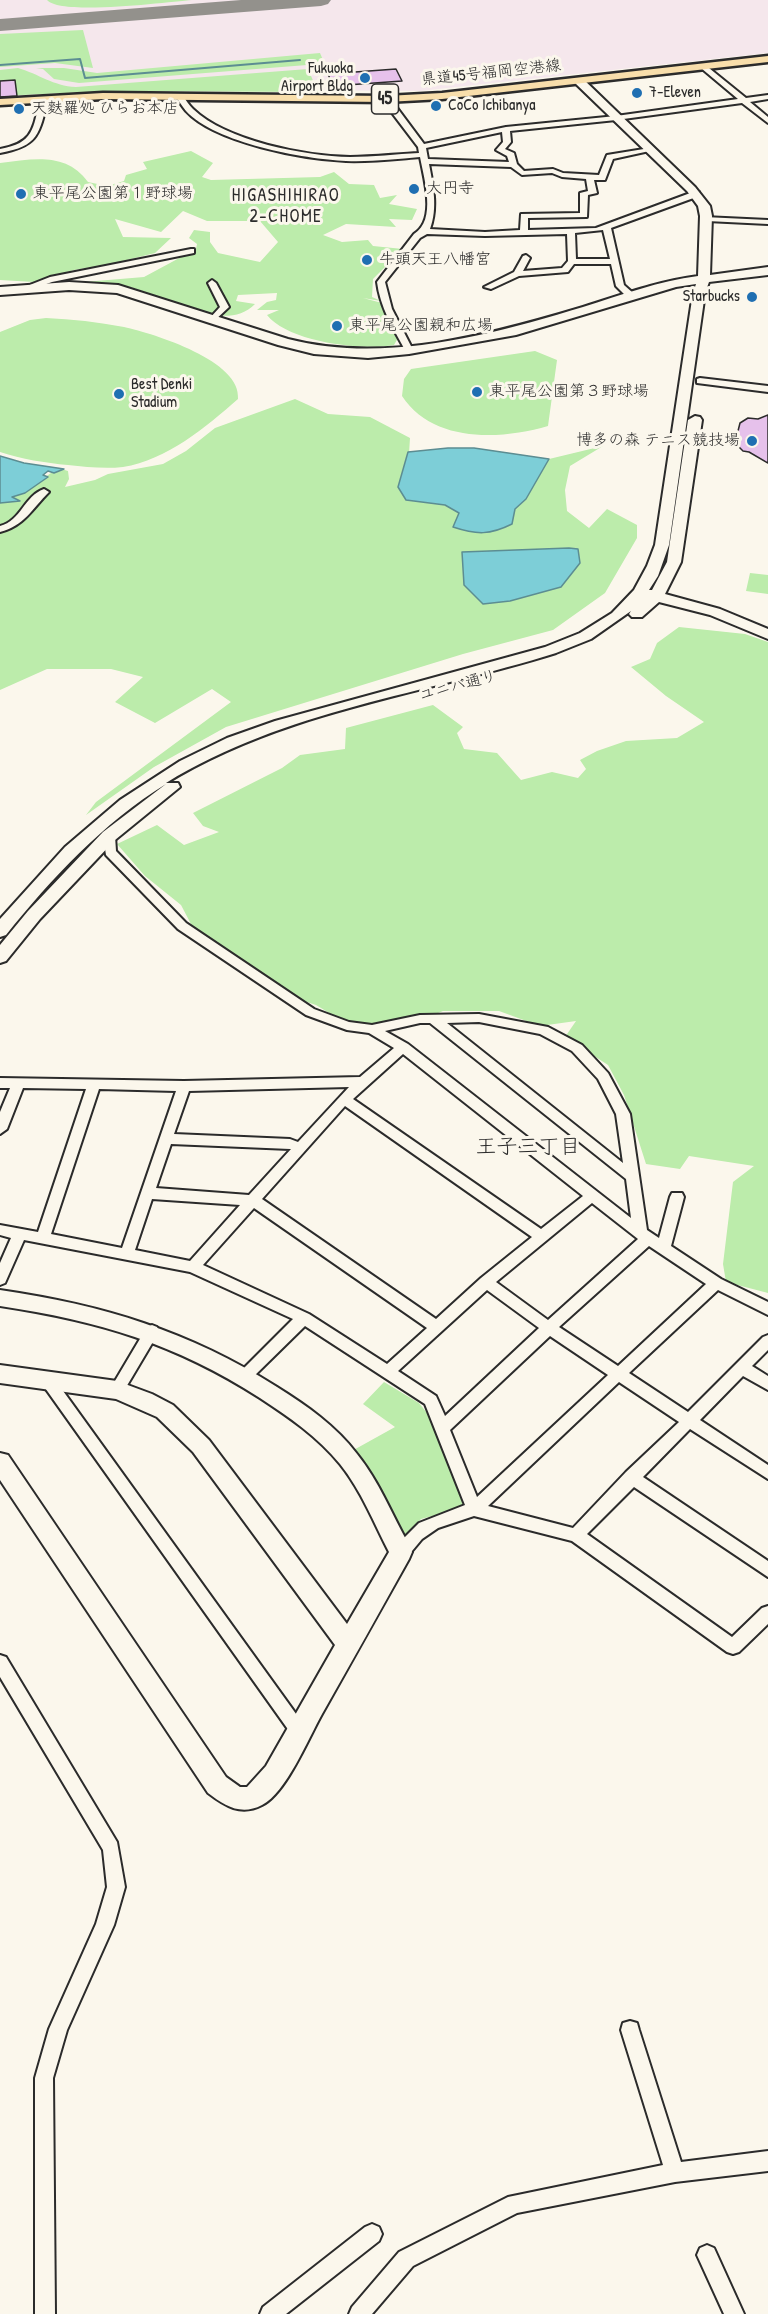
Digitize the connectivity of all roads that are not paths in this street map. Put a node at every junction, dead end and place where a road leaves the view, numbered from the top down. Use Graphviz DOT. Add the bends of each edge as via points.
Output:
graph roads {
  1 [pos="768,59"];
  2 [pos="704,66"];
  3 [pos="579,81"];
  4 [pos="179,96"];
  5 [pos="768,97"];
  6 [pos="44,99"];
  7 [pos="386,99"];
  8 [pos="741,100"];
  9 [pos="0,102"];
  10 [pos="616,118"];
  11 [pos="768,121"];
  12 [pos="506,129"];
  13 [pos="650,150"];
  14 [pos="0,151"];
  15 [pos="423,154"];
  16 [pos="513,165"];
  17 [pos="589,177"];
  18 [pos="696,195"];
  19 [pos="706,219"];
  20 [pos="768,222"];
  21 [pos="607,228"];
  22 [pos="425,231"];
  23 [pos="524,231"];
  24 [pos="571,231"];
  25 [pos="191,251"];
  26 [pos="526,258"];
  27 [pos="572,261"];
  28 [pos="614,262"];
  29 [pos="768,265"];
  30 [pos="768,271"];
  31 [pos="517,274"];
  32 [pos="704,280"];
  33 [pos="212,283"];
  34 [pos="488,286"];
  35 [pos="21,290"];
  36 [pos="0,291"];
  37 [pos="630,295"];
  38 [pos="213,319"];
  39 [pos="409,350"];
  40 [pos="700,381"];
  41 [pos="768,389"];
  42 [pos="44,492"];
  43 [pos="0,529"];
  44 [pos="648,594"];
  45 [pos="768,634"];
  46 [pos="101,832"];
  47 [pos="0,931"];
  48 [pos="0,957"];
  49 [pos="433,1019"];
  50 [pos="372,1029"];
  51 [pos="403,1047"];
  52 [pos="361,1082"];
  53 [pos="0,1083"];
  54 [pos="18,1084"];
  55 [pos="94,1086"];
  56 [pos="184,1086"];
  57 [pos="344,1099"];
  58 [pos="0,1129"];
  59 [pos="166,1139"];
  60 [pos="302,1148"];
  61 [pos="632,1177"];
  62 [pos="147,1193"];
  63 [pos="593,1195"];
  64 [pos="677,1197"];
  65 [pos="254,1201"];
  66 [pos="0,1230"];
  67 [pos="20,1234"];
  68 [pos="541,1236"];
  69 [pos="644,1236"];
  70 [pos="43,1238"];
  71 [pos="663,1248"];
  72 [pos="126,1253"];
  73 [pos="193,1267"];
  74 [pos="0,1279"];
  75 [pos="486,1282"];
  76 [pos="716,1283"];
  77 [pos="0,1298"];
  78 [pos="768,1309"];
  79 [pos="304,1318"];
  80 [pos="437,1327"];
  81 [pos="549,1328"];
  82 [pos="152,1331"];
  83 [pos="768,1341"];
  84 [pos="743,1368"];
  85 [pos="388,1372"];
  86 [pos="0,1374"];
  87 [pos="618,1374"];
  88 [pos="245,1376"];
  89 [pos="48,1381"];
  90 [pos="768,1384"];
  91 [pos="117,1390"];
  92 [pos="688,1421"];
  93 [pos="441,1430"];
  94 [pos="0,1462"];
  95 [pos="768,1473"];
  96 [pos="631,1477"];
  97 [pos="474,1509"];
  98 [pos="576,1535"];
  99 [pos="401,1552"];
  100 [pos="768,1570"];
  101 [pos="768,1613"];
  102 [pos="349,1645"];
  103 [pos="0,1662"];
  104 [pos="298,1730"];
  105 [pos="630,2030"];
  106 [pos="768,2161"];
  107 [pos="675,2172"];
  108 [pos="372,2234"];
  109 [pos="707,2255"];
  110 [pos="45,2314"];
  111 [pos="270,2314"];
  112 [pos="359,2314"];
  113 [pos="734,2314"];
  1 -- 2 [label="main road, 県道45号福岡空港線 / 45"];
  2 -- 3 [label="main road, 県道45号福岡空港線 / 45"];
  2 -- 8 [label="street"];
  3 -- 7 [label="main road, 県道45号福岡空港線 / 45"];
  3 -- 10 [label="street"];
  4 -- 6 [label="main road, 県道45号福岡空港線 / 45"];
  4 -- 7 [label="main road, 県道45号福岡空港線 / 45"];
  4 -- 15 [label="street" via="214,127 291,152 350,159"];
  5 -- 8 [label="street"];
  6 -- 9 [label="main road, 県道45号福岡空港線 / 45"];
  6 -- 14 [label="street" via="34,137 25,146"];
  7 -- 15 [label="street"];
  8 -- 10 [label="street"];
  8 -- 11 [label="street"];
  10 -- 12 [label="street"];
  10 -- 13 [label="street"];
  12 -- 15 [label="street" via="475,134"];
  12 -- 16 [label="street" via="507,142 500,150 511,155"];
  13 -- 17 [label="street" via="614,155 602,178"];
  13 -- 18 [label="street"];
  15 -- 16 [label="street"];
  15 -- 22 [label="street" via="431,205"];
  16 -- 17 [label="street" via="522,173 553,171"];
  17 -- 23 [label="street" via="593,193 584,193 584,215 524,216"];
  18 -- 19 [label="street" via="704,206"];
  18 -- 21 [label="street"];
  19 -- 20 [label="street"];
  19 -- 32 [label="street"];
  21 -- 24 [label="street"];
  21 -- 28 [label="street"];
  22 -- 23 [label="street"];
  22 -- 39 [label="street" via="381,282 390,314"];
  23 -- 24 [label="street"];
  24 -- 27 [label="street"];
  25 -- 35 [label="street" via="50,280"];
  26 -- 31 [label="street"];
  27 -- 28 [label="street"];
  27 -- 31 [label="street" via="565,270"];
  28 -- 37 [label="street" via="620,286"];
  29 -- 32 [label="street"];
  30 -- 32 [label="street"];
  31 -- 34 [label="street"];
  32 -- 37 [label="street" via="675,282"];
  32 -- 40 [label="street, ユニバ通り" via="712,293"];
  32 -- 44 [label="street, ユニバ通り" via="662,545"];
  33 -- 38 [label="street" via="225,307"];
  35 -- 36 [label="street"];
  35 -- 38 [label="street" via="90,286 118,289"];
  37 -- 39 [label="street" via="516,331"];
  38 -- 39 [label="street" via="314,350 368,354"];
  40 -- 41 [label="street"];
  40 -- 44 [label="street, ユニバ通り" via="674,562"];
  42 -- 43 [label="street" via="18,523"];
  44 -- 45 [label="street" via="715,612"];
  44 -- 46 [label="street, ユニバ通り" via="619,628 579,650 526,668 293,729 212,763"];
  46 -- 47 [label="street, ユニバ通り" via="16,910"];
  46 -- 48 [label="street, ユニバ通り"];
  46 -- 50 [label="street" via="110,852 182,926 310,1012 347,1026"];
  49 -- 50 [label="street"];
  49 -- 61 [label="street"];
  49 -- 61 [label="street" via="510,1022 543,1030 577,1048 603,1077 623,1113"];
  50 -- 51 [label="street"];
  51 -- 52 [label="street"];
  51 -- 63 [label="street"];
  52 -- 56 [label="street"];
  52 -- 57 [label="street"];
  53 -- 54 [label="street"];
  54 -- 55 [label="street"];
  54 -- 58 [label="street"];
  55 -- 56 [label="street"];
  55 -- 70 [label="street"];
  56 -- 59 [label="street"];
  57 -- 60 [label="street"];
  57 -- 68 [label="street"];
  59 -- 60 [label="street" via="290,1144"];
  59 -- 62 [label="street"];
  60 -- 65 [label="street"];
  61 -- 69 [label="street"];
  62 -- 65 [label="street"];
  62 -- 72 [label="street"];
  63 -- 68 [label="street"];
  63 -- 69 [label="street"];
  64 -- 71 [label="street"];
  65 -- 73 [label="street"];
  65 -- 80 [label="street"];
  66 -- 67 [label="street"];
  67 -- 70 [label="street"];
  67 -- 74 [label="street"];
  68 -- 75 [label="street"];
  69 -- 71 [label="street"];
  69 -- 81 [label="street"];
  70 -- 72 [label="street"];
  71 -- 76 [label="street"];
  72 -- 73 [label="street"];
  73 -- 79 [label="street"];
  75 -- 80 [label="street"];
  75 -- 81 [label="street"];
  76 -- 78 [label="street"];
  76 -- 87 [label="street"];
  77 -- 82 [label="street" via="60,1306"];
  79 -- 85 [label="street"];
  79 -- 88 [label="street"];
  80 -- 85 [label="street"];
  81 -- 87 [label="street"];
  81 -- 93 [label="street"];
  82 -- 88 [label="street"];
  82 -- 91 [label="street"];
  83 -- 84 [label="street"];
  84 -- 90 [label="street"];
  84 -- 92 [label="street"];
  85 -- 93 [label="street" via="431,1400"];
  86 -- 89 [label="street"];
  87 -- 92 [label="street"];
  87 -- 97 [label="street"];
  88 -- 99 [label="street" via="300,1413 355,1467"];
  89 -- 91 [label="street"];
  89 -- 104 [label="street"];
  91 -- 102 [label="street" via="165,1411 201,1446"];
  92 -- 95 [label="street"];
  92 -- 96 [label="street"];
  93 -- 97 [label="street"];
  94 -- 104 [label="street" via="217,1785 231,1797 244,1801 256,1797 265,1790"];
  96 -- 98 [label="street"];
  96 -- 100 [label="street"];
  97 -- 98 [label="street"];
  97 -- 99 [label="street" via="425,1526"];
  98 -- 101 [label="street" via="734,1647"];
  99 -- 102 [label="street"];
  102 -- 104 [label="street"];
  103 -- 110 [label="street" via="111,1848 116,1887 105,1925 58,2029 44,2078"];
  105 -- 107 [label="street"];
  106 -- 107 [label="street"];
  107 -- 112 [label="street" via="515,2204 406,2259"];
  108 -- 111 [label="street"];
  109 -- 113 [label="street"];
}
